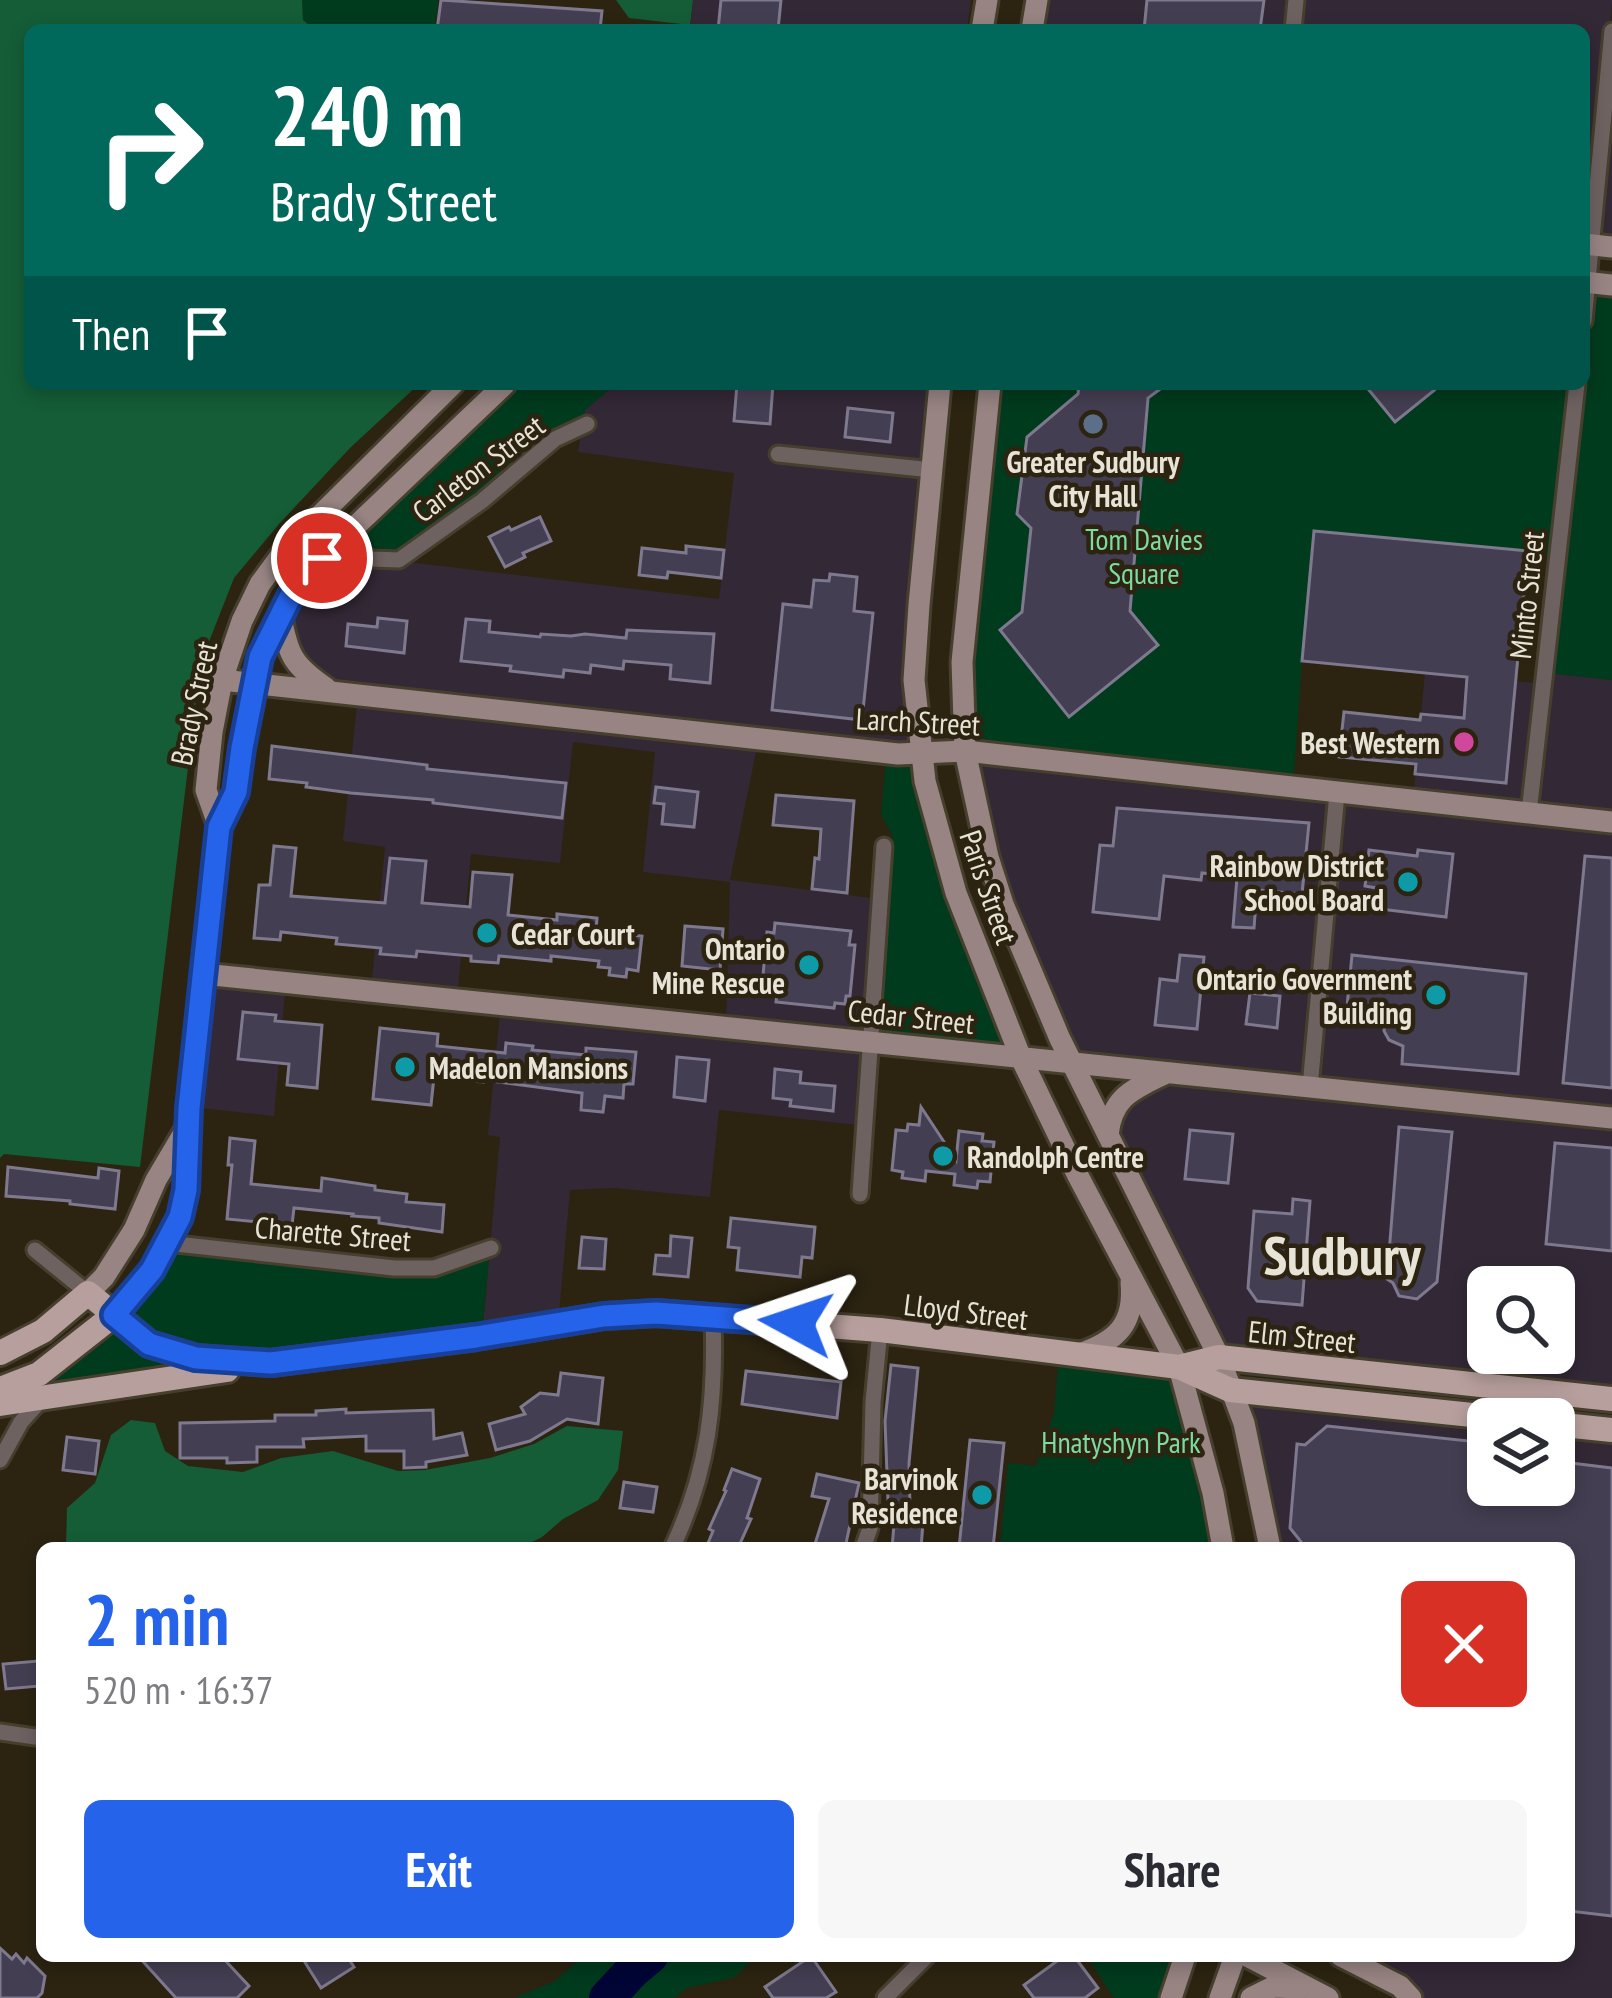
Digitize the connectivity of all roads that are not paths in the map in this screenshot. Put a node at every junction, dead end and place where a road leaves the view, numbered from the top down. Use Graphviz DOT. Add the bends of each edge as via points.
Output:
graph roads {
  1 [pos="1612,31"];
  2 [pos="1596,245"];
  3 [pos="447,390"];
  4 [pos="499,390"];
  5 [pos="939,390"];
  6 [pos="989,390"];
  7 [pos="1576,390"];
  8 [pos="587,424"];
  9 [pos="778,454"];
  10 [pos="932,470"];
  11 [pos="337,543"];
  12 [pos="281,616"];
  13 [pos="222,680"];
  14 [pos="254,683"];
  15 [pos="330,691"];
  16 [pos="964,751"];
  17 [pos="922,752"];
  18 [pos="1336,793"];
  19 [pos="1529,813"];
  20 [pos="1612,822"];
  21 [pos="219,827"];
  22 [pos="884,846"];
  23 [pos="203,974"];
  24 [pos="870,1042"];
  25 [pos="1022,1058"];
  26 [pos="1072,1064"];
  27 [pos="1167,1073"];
  28 [pos="1310,1087"];
  29 [pos="1612,1118"];
  30 [pos="188,1125"];
  31 [pos="1108,1136"];
  32 [pos="860,1194"];
  33 [pos="167,1243"];
  34 [pos="491,1248"];
  35 [pos="35,1250"];
  36 [pos="1131,1275"];
  37 [pos="88,1293"];
  38 [pos="114,1315"];
  39 [pos="713,1316"];
  40 [pos="880,1330"];
  41 [pos="0,1353"];
  42 [pos="1076,1354"];
  43 [pos="1219,1357"];
  44 [pos="271,1363"];
  45 [pos="1179,1367"];
  46 [pos="0,1389"];
  47 [pos="1230,1390"];
  48 [pos="42,1398"];
  49 [pos="1612,1399"];
  50 [pos="0,1404"];
  51 [pos="1467,1414"];
  52 [pos="1575,1426"];
  53 [pos="1612,1430"];
  54 [pos="0,1460"];
  55 [pos="675,1542"];
  56 [pos="865,1542"];
  57 [pos="1222,1542"];
  58 [pos="1269,1542"];
  59 [pos="0,1732"];
  60 [pos="36,1737"];
  61 [pos="921,1962"];
  62 [pos="1183,1962"];
  63 [pos="1233,1962"];
  64 [pos="1259,1962"];
  65 [pos="1353,1962"];
  66 [pos="1318,1993"];
  67 [pos="885,1998"];
  68 [pos="1171,1998"];
  69 [pos="1220,1998"];
  70 [pos="1251,1998"];
  71 [pos="1411,1998"];
  1 -- 2 [label="street"];
  3 -- 13 [label="main road, Brady Street" via="285,550 242,621"];
  4 -- 11 [label="main road, Brady Street"];
  5 -- 10 [label="main road, Paris Street"];
  6 -- 16 [label="main road, Paris Street" via="962,662"];
  7 -- 19 [label="street, Minto Street"];
  8 -- 11 [label="street, Carleton Street" via="556,439 399,560 372,559"];
  9 -- 10 [label="street"];
  10 -- 17 [label="main road, Paris Street" via="914,680"];
  11 -- 12 [label="main road, Brady Street"];
  12 -- 14 [label="main road, Brady Street"];
  12 -- 15 [label="main road" via="291,658"];
  13 -- 14 [label="main road, Larch Street"];
  13 -- 21 [label="main road, Brady Street" via="206,790"];
  14 -- 15 [label="main road, Larch Street"];
  14 -- 21 [label="main road, Brady Street" via="236,792"];
  15 -- 17 [label="main road, Larch Street"];
  16 -- 17 [label="main road, Larch Street"];
  16 -- 18 [label="main road, Larch Street"];
  16 -- 26 [label="main road, Paris Street" via="1004,904"];
  17 -- 25 [label="main road, Paris Street" via="956,892"];
  18 -- 19 [label="main road, Larch Street"];
  18 -- 28 [label="street"];
  19 -- 20 [label="main road, Larch Street"];
  21 -- 23 [label="main road, Brady Street"];
  22 -- 24 [label="street"];
  23 -- 24 [label="main road, Cedar Street"];
  23 -- 30 [label="main road, Brady Street"];
  24 -- 25 [label="main road, Cedar Street"];
  24 -- 32 [label="street"];
  25 -- 26 [label="main road, Cedar Street"];
  25 -- 36 [label="main road, Paris Street"];
  26 -- 27 [label="main road, Cedar Street"];
  26 -- 31 [label="main road, Paris Street"];
  27 -- 28 [label="main road, Cedar Street"];
  27 -- 31 [label="main road" via="1120,1100"];
  28 -- 29 [label="main road, Cedar Street"];
  30 -- 33 [label="main road, Brady Street" via="186,1190"];
  30 -- 37 [label="main road, Brady Street" via="134,1230"];
  31 -- 43 [label="main road, Paris Street"];
  33 -- 34 [label="street, Charette Street" via="394,1268 434,1268"];
  33 -- 38 [label="main road, Brady Street"];
  35 -- 37 [label="street"];
  36 -- 42 [label="main road" via="1128,1320 1102,1346"];
  36 -- 45 [label="main road, Paris Street"];
  37 -- 38 [label="main road, Lloyd Street"];
  37 -- 41 [label="main road" via="43,1331"];
  38 -- 44 [label="main road, Lloyd Street" via="149,1344 196,1358"];
  38 -- 46 [label="main road" via="39,1374"];
  39 -- 40 [label="main road, Lloyd Street"];
  39 -- 44 [label="main road, Lloyd Street" via="604,1316"];
  39 -- 55 [label="street" via="706,1451"];
  40 -- 42 [label="main road, Lloyd Street"];
  40 -- 56 [label="street"];
  42 -- 45 [label="main road, Lloyd Street"];
  43 -- 45 [label="main road, Elm Street"];
  43 -- 47 [label="main road, Paris Street"];
  43 -- 49 [label="main road, Elm Street"];
  44 -- 48 [label="main road"];
  45 -- 47 [label="main road, Elm Street"];
  45 -- 57 [label="main road, Paris Street"];
  47 -- 51 [label="main road, Elm Street"];
  47 -- 58 [label="main road, Paris Street"];
  48 -- 50 [label="main road"];
  48 -- 54 [label="street"];
  52 -- 53 [label="main road"];
  59 -- 60 [label="street"];
  61 -- 67 [label="street"];
  62 -- 68 [label="main road"];
  63 -- 69 [label="main road"];
  64 -- 66 [label="main road"];
  65 -- 71 [label="main road"];
  66 -- 70 [label="main road" via="1273,1987"];
}
